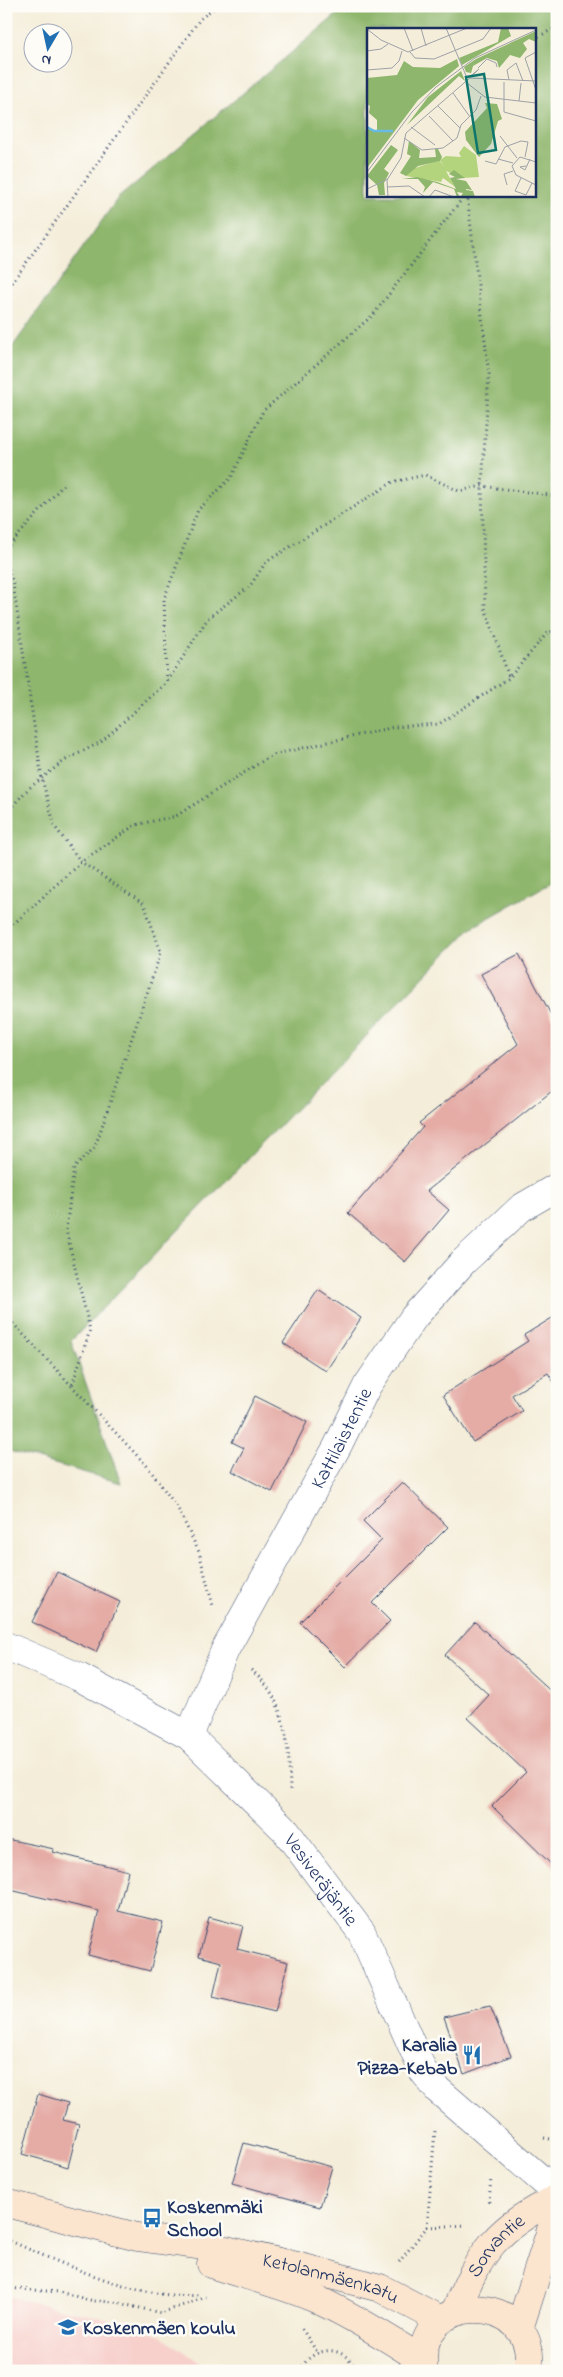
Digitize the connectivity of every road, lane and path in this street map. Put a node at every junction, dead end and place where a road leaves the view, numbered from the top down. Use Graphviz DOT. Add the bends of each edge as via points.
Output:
graph roads {
  1 [pos="216,6"];
  2 [pos="557,27"];
  3 [pos="536,39"];
  4 [pos="465,196"];
  5 [pos="466,196"];
  6 [pos="6,291"];
  7 [pos="66,483"];
  8 [pos="482,486"];
  9 [pos="557,496"];
  10 [pos="6,549"];
  11 [pos="6,559"];
  12 [pos="557,631"];
  13 [pos="509,678"];
  14 [pos="167,682"];
  15 [pos="42,779"];
  16 [pos="6,813"];
  17 [pos="82,862"];
  18 [pos="6,931"];
  19 [pos="557,1187"];
  20 [pos="6,1316"];
  21 [pos="72,1386"];
  22 [pos="6,1646"];
  23 [pos="224,1650"];
  24 [pos="189,1736"];
  25 [pos="285,1830"];
  26 [pos="438,2090"];
  27 [pos="557,2193"];
  28 [pos="557,2198"];
  29 [pos="6,2203"];
  30 [pos="557,2211"];
  31 [pos="469,2225"];
  32 [pos="427,2227"];
  33 [pos="6,2239"];
  34 [pos="156,2240"];
  35 [pos="6,2288"];
  36 [pos="380,2288"];
  37 [pos="448,2316"];
  38 [pos="294,2324"];
  39 [pos="519,2329"];
  40 [pos="317,2352"];
  41 [pos="423,2365"];
  42 [pos="531,2368"];
  43 [pos="300,2371"];
  44 [pos="356,2371"];
  1 -- 6 [label="path" via="200,19"];
  2 -- 3 [label="path"];
  4 -- 14 [label="path" via="373,315 263,411 231,478 198,510 164,599"];
  5 -- 8 [label="path" via="489,374"];
  7 -- 10 [label="path"];
  8 -- 9 [label="path"];
  8 -- 13 [label="path" via="485,608"];
  8 -- 14 [label="path" via="459,491 425,475 393,482 266,562 250,586 208,618"];
  11 -- 15 [label="path" via="13,584"];
  12 -- 13 [label="path" via="548,632"];
  13 -- 17 [label="path" via="440,724 394,727 272,755 176,816 135,825"];
  14 -- 15 [label="path" via="101,742 64,761"];
  15 -- 16 [label="path"];
  15 -- 17 [label="path" via="55,827"];
  17 -- 18 [label="path"];
  17 -- 21 [label="path" via="144,904 161,952 95,1146 74,1168 66,1230 90,1330"];
  19 -- 23 [label="street, Kattilaistentie" via="521,1208 463,1262 414,1317 367,1386 337,1447"];
  20 -- 21 [label="path"];
  21 -- 23 [label="path" via="147,1466 177,1507 199,1552"];
  22 -- 24 [label="street, Vesiveräjäntie" via="79,1677"];
  23 -- 24 [label="street, Kattilaistentie"];
  23 -- 25 [label="path" via="262,1679 276,1700 285,1732 289,1765 290,1793"];
  24 -- 25 [label="street, Vesiveräjäntie"];
  25 -- 26 [label="street, Vesiveräjäntie" via="362,1933 423,2071"];
  26 -- 27 [label="street, Vesiveräjäntie"];
  26 -- 32 [label="path"];
  28 -- 37 [label="main road, Sorvantie" via="530,2211 500,2233 472,2271"];
  29 -- 34 [label="main road, Ketolanmäenkatu"];
  30 -- 39 [label="main road, Sorvantie"];
  31 -- 32 [label="path"];
  32 -- 36 [label="path" via="402,2260 387,2270"];
  33 -- 35 [label="path" via="126,2285 164,2294 210,2296 161,2313 59,2292"];
  34 -- 36 [label="main road, Ketolanmäenkatu" via="217,2248"];
  34 -- 41 [label="main road, Ketolanmäenkatu" via="212,2265 265,2280 316,2300 362,2324"];
  36 -- 37 [label="main road, Ketolanmäenkatu"];
  37 -- 39 [label="main road" via="472,2308 490,2309"];
  37 -- 41 [label="main road, Sorvantie" via="431,2331 424,2345"];
  38 -- 40 [label="path" via="302,2329"];
  39 -- 42 [label="main road" via="525,2339"];
  40 -- 43 [label="path" via="309,2356"];
  40 -- 44 [label="path" via="326,2350 343,2354 351,2360"];
}
